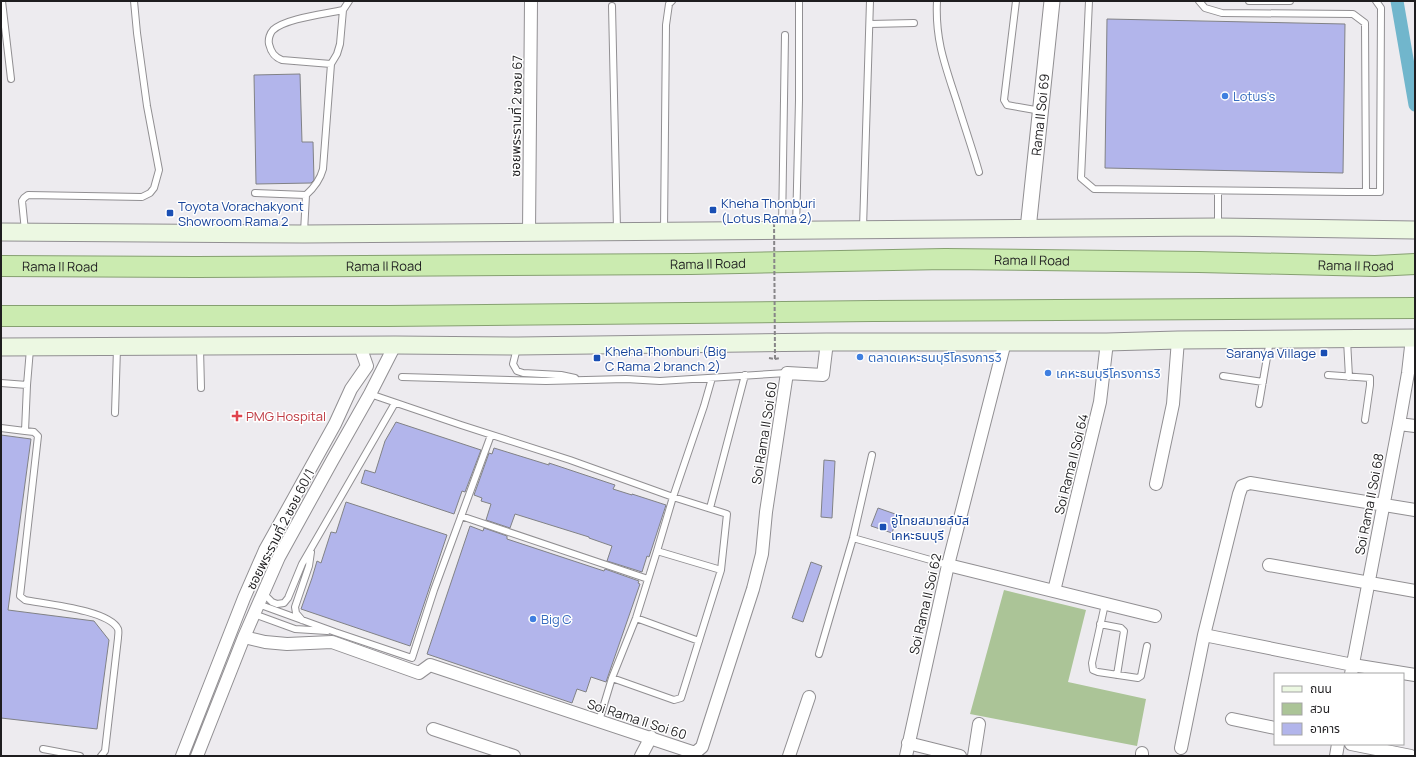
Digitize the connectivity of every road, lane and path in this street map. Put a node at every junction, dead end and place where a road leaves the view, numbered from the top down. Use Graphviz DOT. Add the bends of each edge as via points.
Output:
graph roads {
  1 [pos="2,1"];
  2 [pos="134,1"];
  3 [pos="349,1"];
  4 [pos="531,1"];
  5 [pos="672,1"];
  6 [pos="799,1"];
  7 [pos="870,1"];
  8 [pos="937,1"];
  9 [pos="1016,1"];
  10 [pos="1052,1"];
  11 [pos="1089,1"];
  12 [pos="1199,1"];
  13 [pos="1249,1"];
  14 [pos="1290,1"];
  15 [pos="1376,1"];
  16 [pos="612,6"];
  17 [pos="343,10"];
  18 [pos="914,23"];
  19 [pos="870,24"];
  20 [pos="785,35"];
  21 [pos="331,64"];
  22 [pos="11,79"];
  23 [pos="1041,111"];
  24 [pos="979,172"];
  25 [pos="1218,191"];
  26 [pos="1366,192"];
  27 [pos="255,193"];
  28 [pos="306,194"];
  29 [pos="784,225"];
  30 [pos="1218,227"];
  31 [pos="1028,228"];
  32 [pos="863,229"];
  33 [pos="1415,230"];
  34 [pos="1,232"];
  35 [pos="25,232"];
  36 [pos="529,232"];
  37 [pos="617,232"];
  38 [pos="664,232"];
  39 [pos="304,234"];
  40 [pos="1415,264"];
  41 [pos="1,266"];
  42 [pos="1415,308"];
  43 [pos="1,316"];
  44 [pos="1413,338"];
  45 [pos="1347,339"];
  46 [pos="1178,340"];
  47 [pos="1270,340"];
  48 [pos="827,342"];
  49 [pos="1005,342"];
  50 [pos="1108,342"];
  51 [pos="395,345"];
  52 [pos="360,346"];
  53 [pos="518,346"];
  54 [pos="1,347"];
  55 [pos="30,347"];
  56 [pos="117,347"];
  57 [pos="200,347"];
  58 [pos="775,359"];
  59 [pos="787,373"];
  60 [pos="1411,373"];
  61 [pos="745,375"];
  62 [pos="1328,375"];
  63 [pos="1223,376"];
  64 [pos="402,377"];
  65 [pos="1349,377"];
  66 [pos="712,378"];
  67 [pos="586,380"];
  68 [pos="1264,382"];
  69 [pos="1,383"];
  70 [pos="27,385"];
  71 [pos="201,388"];
  72 [pos="370,394"];
  73 [pos="395,403"];
  74 [pos="1259,404"];
  75 [pos="115,413"];
  76 [pos="1365,420"];
  77 [pos="1399,424"];
  78 [pos="1415,426"];
  79 [pos="1,428"];
  80 [pos="25,431"];
  81 [pos="491,435"];
  82 [pos="872,455"];
  83 [pos="1156,484"];
  84 [pos="673,497"];
  85 [pos="1383,504"];
  86 [pos="710,508"];
  87 [pos="1415,510"];
  88 [pos="461,516"];
  89 [pos="853,538"];
  90 [pos="311,548"];
  91 [pos="657,551"];
  92 [pos="948,565"];
  93 [pos="1270,565"];
  94 [pos="721,570"];
  95 [pos="648,579"];
  96 [pos="1369,582"];
  97 [pos="266,586"];
  98 [pos="1054,591"];
  99 [pos="1415,591"];
  100 [pos="1105,604"];
  101 [pos="256,609"];
  102 [pos="1156,616"];
  103 [pos="636,618"];
  104 [pos="304,621"];
  105 [pos="1100,624"];
  106 [pos="335,632"];
  107 [pos="1204,635"];
  108 [pos="244,637"];
  109 [pos="699,641"];
  110 [pos="1147,646"];
  111 [pos="819,654"];
  112 [pos="1352,669"];
  113 [pos="1394,673"];
  114 [pos="1404,674"];
  115 [pos="1117,675"];
  116 [pos="1415,675"];
  117 [pos="612,678"];
  118 [pos="809,697"];
  119 [pos="1232,719"];
  120 [pos="599,721"];
  121 [pos="979,724"];
  122 [pos="1274,728"];
  123 [pos="433,729"];
  124 [pos="650,737"];
  125 [pos="908,743"];
  126 [pos="1338,745"];
  127 [pos="1356,745"];
  128 [pos="1181,748"];
  129 [pos="44,749"];
  130 [pos="80,756"];
  131 [pos="101,756"];
  132 [pos="182,756"];
  133 [pos="197,756"];
  134 [pos="514,756"];
  135 [pos="641,756"];
  136 [pos="789,756"];
  137 [pos="906,756"];
  138 [pos="960,756"];
  139 [pos="974,756"];
  140 [pos="1336,756"];
  141 [pos="1411,756"];
  1 -- 22 [label="lane"];
  2 -- 35 [label="lane" via="147,106 159,170 154,188 142,197 28,195 22,201"];
  3 -- 17 [label="lane"];
  4 -- 36 [label="street, ซอยพระรามที่ 2 ซอย 67"];
  5 -- 38 [label="lane" via="669,4 666,25"];
  6 -- 29 [label="lane" via="799,100"];
  7 -- 19 [label="lane"];
  8 -- 24 [label="lane" via="938,40"];
  9 -- 23 [label="lane" via="1004,100 1007,105"];
  10 -- 23 [label="street, Rama II Soi 69"];
  11 -- 25 [label="lane" via="1081,178 1094,188"];
  12 -- 26 [label="lane" via="1205,8 1222,13 1353,14 1365,23"];
  13 -- 14 [label="lane"];
  15 -- 26 [label="lane" via="1381,8 1380,192"];
  16 -- 37 [label="lane"];
  17 -- 21 [label="lane" via="340,44"];
  17 -- 21 [label="lane" via="278,26 272,31 269,41 276,58"];
  18 -- 19 [label="lane"];
  19 -- 32 [label="lane"];
  20 -- 29 [label="lane"];
  21 -- 28 [label="lane" via="323,169 317,184"];
  23 -- 31 [label="street, Rama II Soi 69"];
  25 -- 26 [label="lane"];
  25 -- 30 [label="lane"];
  27 -- 28 [label="lane"];
  28 -- 39 [label="lane"];
  29 -- 32 [label="main road"];
  29 -- 38 [label="main road"];
  29 -- 58 [label="path, bridge"];
  30 -- 31 [label="main road"];
  30 -- 33 [label="main road"];
  31 -- 32 [label="main road"];
  34 -- 35 [label="main road"];
  35 -- 39 [label="main road"];
  36 -- 37 [label="main road"];
  36 -- 39 [label="main road"];
  37 -- 38 [label="main road"];
  40 -- 41 [label="highway, Rama II Road" via="1375,266 945,258 691,264"];
  42 -- 43 [label="highway" via="389,316"];
  44 -- 45 [label="main road"];
  44 -- 60 [label="street, Soi Rama II Soi 68"];
  45 -- 47 [label="main road"];
  45 -- 65 [label="lane"];
  46 -- 47 [label="main road"];
  46 -- 50 [label="main road"];
  46 -- 83 [label="street" via="1173,404"];
  47 -- 68 [label="lane"];
  48 -- 49 [label="main road"];
  48 -- 53 [label="main road"];
  48 -- 59 [label="street, Soi Rama II Soi 60" via="823,376"];
  49 -- 50 [label="main road"];
  49 -- 92 [label="street, Soi Rama II Soi 62"];
  50 -- 98 [label="street, Soi Rama II Soi 64" via="1100,402"];
  51 -- 52 [label="main road"];
  51 -- 53 [label="main road"];
  51 -- 72 [label="street, ซอยพระรามที่ 2 ซอย 60/1"];
  52 -- 57 [label="main road"];
  52 -- 132 [label="street, ซอยพระรามที่ 2 ซอย 60/1" via="367,366 351,389 335,424 265,550"];
  53 -- 67 [label="lane" via="514,364 519,372 561,375"];
  54 -- 55 [label="main road"];
  55 -- 56 [label="main road"];
  55 -- 70 [label="lane"];
  56 -- 57 [label="main road"];
  56 -- 75 [label="lane"];
  57 -- 71 [label="lane"];
  59 -- 61 [label="lane"];
  59 -- 124 [label="street, Soi Rama II Soi 60" via="762,554 702,746 696,752 692,752"];
  60 -- 77 [label="street, Soi Rama II Soi 68"];
  61 -- 66 [label="lane"];
  61 -- 86 [label="lane"];
  62 -- 65 [label="lane"];
  63 -- 68 [label="lane"];
  64 -- 67 [label="lane" via="509,381"];
  65 -- 76 [label="lane" via="1370,378"];
  66 -- 67 [label="lane" via="660,381"];
  66 -- 84 [label="lane"];
  68 -- 74 [label="lane"];
  69 -- 70 [label="lane"];
  70 -- 80 [label="lane"];
  72 -- 73 [label="lane"];
  72 -- 97 [label="street, ซอยพระรามที่ 2 ซอย 60/1" via="291,534"];
  73 -- 81 [label="lane"];
  73 -- 90 [label="lane"];
  77 -- 78 [label="street"];
  77 -- 85 [label="street, Soi Rama II Soi 68"];
  79 -- 80 [label="lane"];
  80 -- 131 [label="lane" via="34,432 38,436 20,596 25,600 100,615 114,624 118,631 105,750"];
  81 -- 84 [label="lane"];
  81 -- 88 [label="lane"];
  82 -- 89 [label="lane"];
  84 -- 86 [label="lane"];
  84 -- 91 [label="lane"];
  85 -- 87 [label="street"];
  85 -- 96 [label="street, Soi Rama II Soi 68"];
  85 -- 107 [label="street" via="1250,483 1242,486"];
  86 -- 94 [label="lane" via="727,514"];
  88 -- 95 [label="lane"];
  88 -- 106 [label="lane" via="412,658"];
  89 -- 92 [label="lane"];
  89 -- 111 [label="lane"];
  90 -- 97 [label="lane" via="286,601 280,604 272,602 266,596"];
  90 -- 104 [label="lane" via="295,607 296,613"];
  91 -- 94 [label="lane"];
  91 -- 95 [label="lane"];
  92 -- 98 [label="street"];
  92 -- 125 [label="street, Soi Rama II Soi 62"];
  93 -- 96 [label="street"];
  94 -- 109 [label="lane"];
  95 -- 103 [label="lane"];
  96 -- 99 [label="street"];
  96 -- 112 [label="street, Soi Rama II Soi 68"];
  97 -- 101 [label="street, ซอยพระรามที่ 2 ซอย 60/1"];
  98 -- 100 [label="street"];
  100 -- 102 [label="street"];
  100 -- 105 [label="lane"];
  101 -- 104 [label="lane"];
  101 -- 106 [label="lane" via="295,629"];
  101 -- 108 [label="street, ซอยพระรามที่ 2 ซอย 60/1"];
  103 -- 109 [label="lane"];
  103 -- 117 [label="lane"];
  104 -- 106 [label="lane"];
  105 -- 115 [label="lane" via="1121,628 1124,632"];
  105 -- 115 [label="lane" via="1092,668 1098,672"];
  107 -- 112 [label="street"];
  107 -- 128 [label="street"];
  108 -- 120 [label="street, Soi Rama II Soi 60" via="287,644 332,642 419,673 430,665"];
  108 -- 133 [label="street, ซอยพระรามที่ 2 ซอย 60/1"];
  109 -- 117 [label="lane" via="681,698 674,700"];
  110 -- 115 [label="lane" via="1139,677"];
  112 -- 113 [label="street"];
  114 -- 116 [label="street"];
  117 -- 120 [label="lane"];
  118 -- 136 [label="street"];
  119 -- 122 [label="street"];
  120 -- 124 [label="street, Soi Rama II Soi 60"];
  121 -- 139 [label="street"];
  123 -- 134 [label="street"];
  124 -- 135 [label="street"];
  125 -- 137 [label="street, Soi Rama II Soi 62"];
  125 -- 138 [label="street"];
  126 -- 140 [label="street"];
  127 -- 141 [label="street"];
  129 -- 130 [label="lane"];
}
